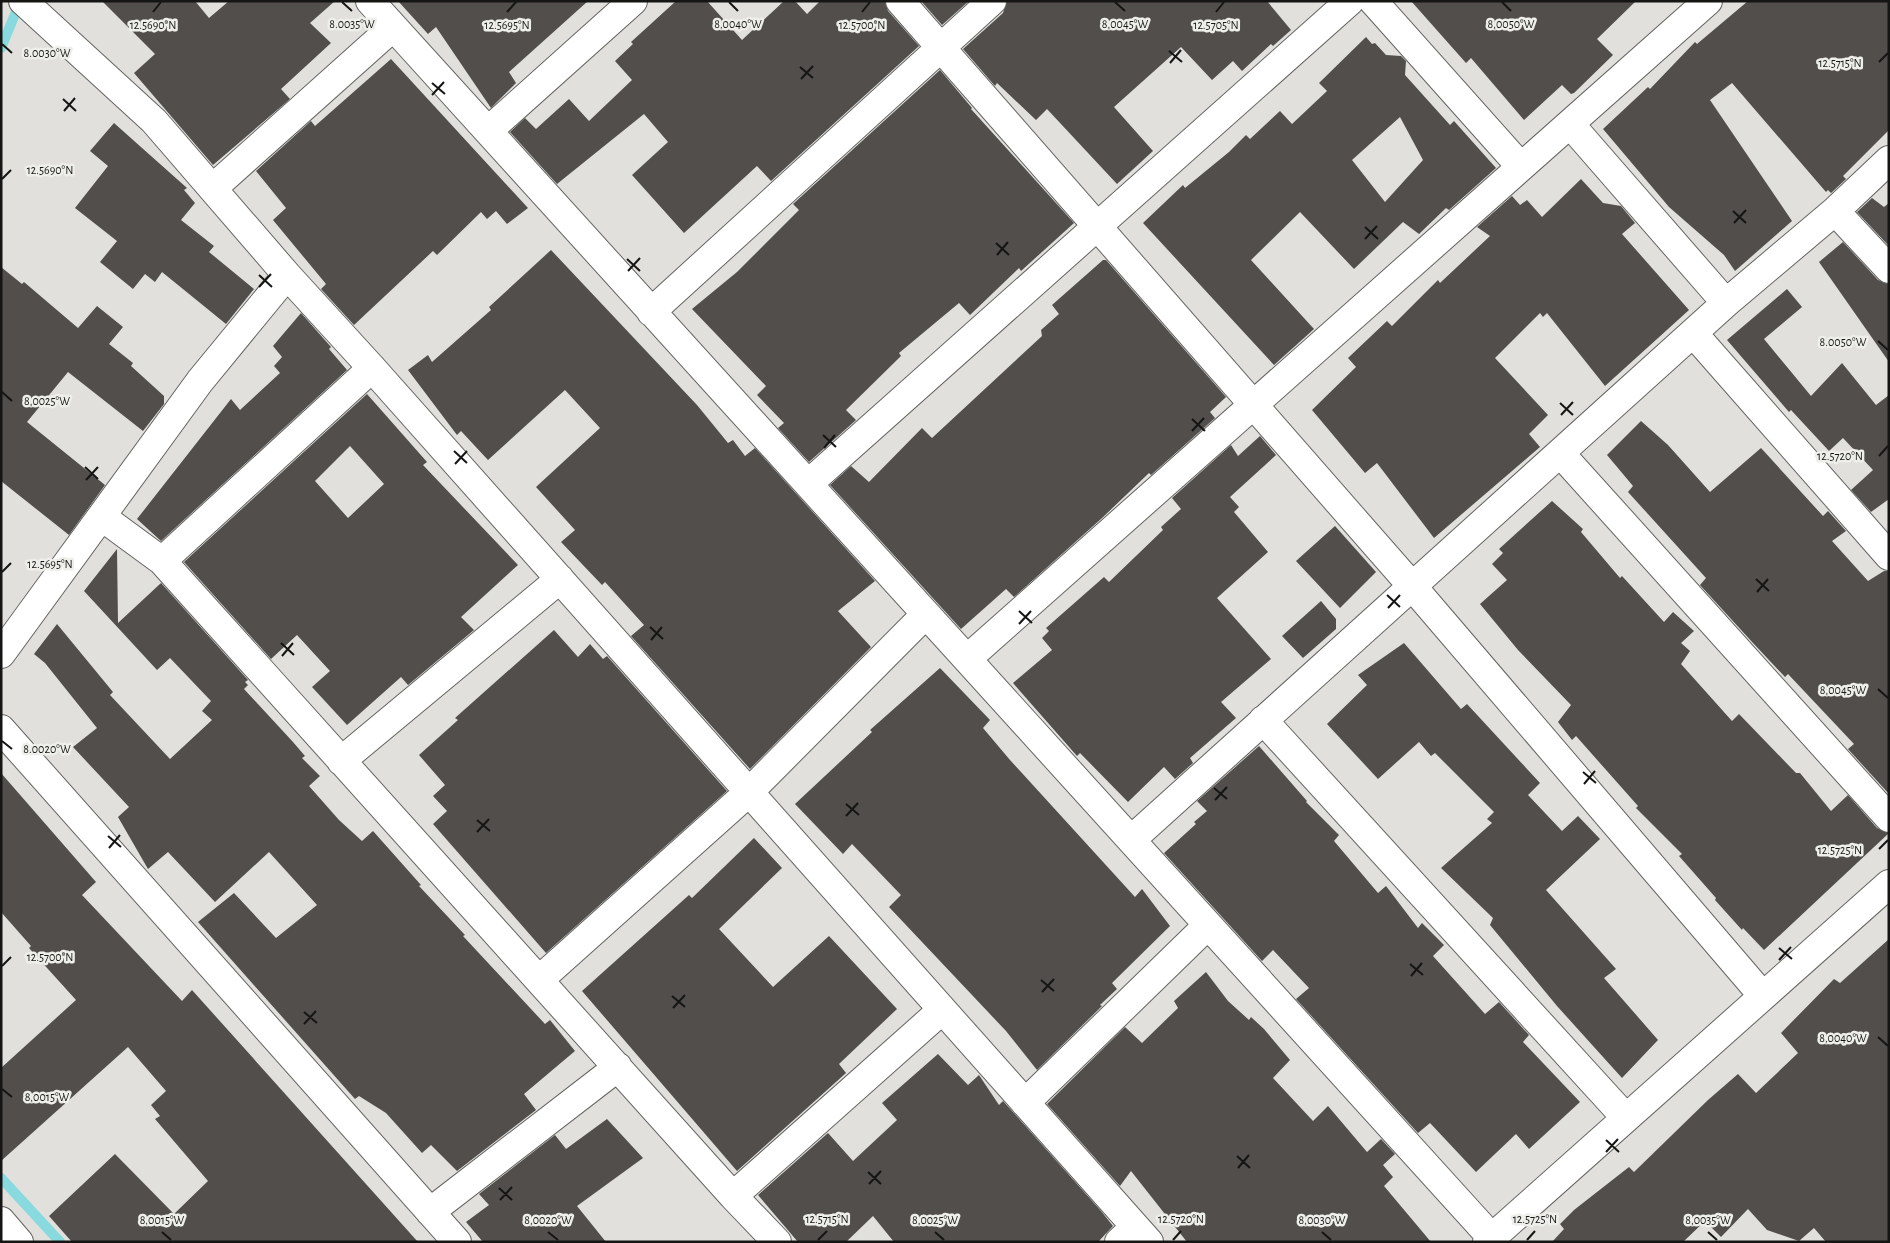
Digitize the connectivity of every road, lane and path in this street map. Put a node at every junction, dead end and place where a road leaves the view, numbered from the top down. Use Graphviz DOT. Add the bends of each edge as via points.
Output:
graph roads {
  1 [pos="24,1"];
  2 [pos="370,1"];
  3 [pos="633,1"];
  4 [pos="900,1"];
  5 [pos="992,1"];
  6 [pos="1350,1"];
  7 [pos="1373,1"];
  8 [pos="1708,1"];
  9 [pos="393,27"];
  10 [pos="940,47"];
  11 [pos="1570,124"];
  12 [pos="488,131"];
  13 [pos="1889,160"];
  14 [pos="1521,167"];
  15 [pos="213,188"];
  16 [pos="1835,211"];
  17 [pos="1097,227"];
  18 [pos="1889,268"];
  19 [pos="287,276"];
  20 [pos="1726,303"];
  21 [pos="652,312"];
  22 [pos="1693,333"];
  23 [pos="372,368"];
  24 [pos="1253,405"];
  25 [pos="1560,453"];
  26 [pos="808,484"];
  27 [pos="102,517"];
  28 [pos="1889,556"];
  29 [pos="162,561"];
  30 [pos="560,579"];
  31 [pos="1412,586"];
  32 [pos="926,614"];
  33 [pos="1,654"];
  34 [pos="967,659"];
  35 [pos="1263,720"];
  36 [pos="1,730"];
  37 [pos="342,761"];
  38 [pos="749,792"];
  39 [pos="1889,818"];
  40 [pos="1131,840"];
  41 [pos="1889,884"];
  42 [pos="1208,925"];
  43 [pos="539,980"];
  44 [pos="1763,996"];
  45 [pos="942,1010"];
  46 [pos="618,1068"];
  47 [pos="1025,1103"];
  48 [pos="1626,1118"];
  49 [pos="734,1196"];
  50 [pos="430,1212"];
  51 [pos="1,1221"];
  52 [pos="1134,1237"];
  53 [pos="1490,1240"];
  54 [pos="19,1242"];
  55 [pos="456,1242"];
  56 [pos="777,1242"];
  1 -- 15 [label="street" via="154,121"];
  2 -- 9 [label="street"];
  3 -- 12 [label="street"];
  4 -- 10 [label="street"];
  5 -- 10 [label="street"];
  6 -- 17 [label="street"];
  7 -- 14 [label="street"];
  8 -- 11 [label="street"];
  9 -- 12 [label="street"];
  9 -- 15 [label="street"];
  10 -- 17 [label="street"];
  10 -- 21 [label="street"];
  11 -- 14 [label="street"];
  11 -- 20 [label="street"];
  12 -- 21 [label="street"];
  13 -- 16 [label="street"];
  14 -- 24 [label="street"];
  15 -- 19 [label="street"];
  16 -- 18 [label="street"];
  16 -- 20 [label="street"];
  17 -- 24 [label="street"];
  17 -- 26 [label="street"];
  19 -- 23 [label="street"];
  19 -- 27 [label="street" via="200,381"];
  20 -- 22 [label="street"];
  21 -- 26 [label="street"];
  22 -- 25 [label="street"];
  22 -- 28 [label="street"];
  23 -- 29 [label="street"];
  23 -- 30 [label="street"];
  24 -- 31 [label="street"];
  24 -- 34 [label="street"];
  25 -- 31 [label="street"];
  25 -- 39 [label="street"];
  26 -- 32 [label="street"];
  27 -- 29 [label="street"];
  27 -- 33 [label="street"];
  29 -- 37 [label="street"];
  30 -- 37 [label="street"];
  30 -- 38 [label="street"];
  31 -- 35 [label="street"];
  31 -- 44 [label="street"];
  32 -- 34 [label="street"];
  32 -- 38 [label="street"];
  34 -- 40 [label="street"];
  35 -- 40 [label="street"];
  35 -- 48 [label="street"];
  36 -- 50 [label="street"];
  37 -- 43 [label="street"];
  38 -- 43 [label="street"];
  38 -- 45 [label="street"];
  40 -- 42 [label="street"];
  41 -- 44 [label="street"];
  42 -- 47 [label="street"];
  42 -- 53 [label="street"];
  43 -- 46 [label="street"];
  44 -- 48 [label="street"];
  45 -- 47 [label="street"];
  45 -- 49 [label="street"];
  46 -- 49 [label="street"];
  46 -- 50 [label="street"];
  47 -- 52 [label="street"];
  48 -- 53 [label="street"];
  49 -- 56 [label="street"];
  50 -- 55 [label="street"];
  51 -- 54 [label="street"];
}
